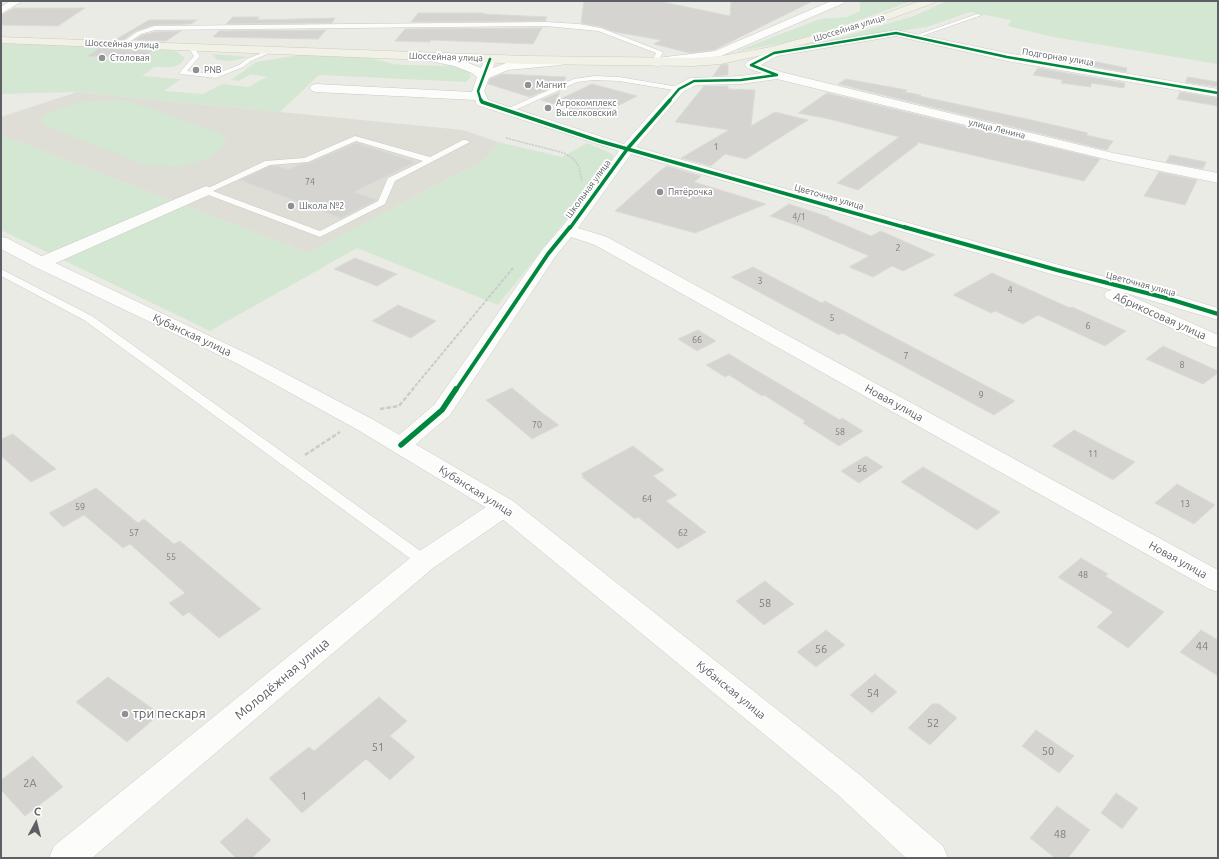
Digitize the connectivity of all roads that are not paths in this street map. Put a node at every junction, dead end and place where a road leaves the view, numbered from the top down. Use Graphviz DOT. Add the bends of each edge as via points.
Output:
graph roads {
  1 [pos="17,1"];
  2 [pos="840,1"];
  3 [pos="930,1"];
  4 [pos="1,11"];
  5 [pos="979,15"];
  6 [pos="914,37"];
  7 [pos="1,40"];
  8 [pos="123,44"];
  9 [pos="191,47"];
  10 [pos="273,50"];
  11 [pos="420,56"];
  12 [pos="490,59"];
  13 [pos="570,62"];
  14 [pos="655,62"];
  15 [pos="777,75"];
  16 [pos="483,76"];
  17 [pos="316,88"];
  18 [pos="679,89"];
  19 [pos="1218,93"];
  20 [pos="480,96"];
  21 [pos="508,110"];
  22 [pos="466,142"];
  23 [pos="628,148"];
  24 [pos="430,160"];
  25 [pos="1218,178"];
  26 [pos="206,191"];
  27 [pos="568,230"];
  28 [pos="1,242"];
  29 [pos="41,263"];
  30 [pos="1057,270"];
  31 [pos="1,272"];
  32 [pos="1218,314"];
  33 [pos="1218,342"];
  34 [pos="401,445"];
  35 [pos="504,507"];
  36 [pos="424,561"];
  37 [pos="1218,582"];
  38 [pos="66,858"];
  39 [pos="930,858"];
  1 -- 4 [label="street"];
  2 -- 14 [label="street" via="716,54"];
  3 -- 14 [label="main road, Шоссейная улица" via="866,24 772,50 721,60"];
  5 -- 6 [label="lane"];
  6 -- 15 [label="street, Подгорная улица" via="896,33 774,53 751,65"];
  6 -- 19 [label="street, Подгорная улица" via="1007,57"];
  7 -- 8 [label="main road, Шоссейная улица"];
  8 -- 9 [label="main road, Шоссейная улица"];
  8 -- 14 [label="lane" via="139,33 154,28 546,24 599,29 660,52"];
  9 -- 10 [label="main road, Шоссейная улица"];
  9 -- 10 [label="lane" via="197,56 182,73 216,76"];
  10 -- 11 [label="main road, Шоссейная улица"];
  11 -- 12 [label="main road, Шоссейная улица"];
  11 -- 16 [label="street" via="457,63 476,70"];
  12 -- 13 [label="main road, Шоссейная улица"];
  12 -- 16 [label="street"];
  13 -- 14 [label="main road, Шоссейная улица"];
  13 -- 16 [label="street" via="506,67"];
  15 -- 18 [label="street, Школьная улица" via="741,80 694,81"];
  15 -- 25 [label="street, улица Ленина" via="1113,157"];
  16 -- 20 [label="street" via="478,91"];
  17 -- 20 [label="street"];
  18 -- 21 [label="lane" via="619,78 576,80"];
  18 -- 23 [label="street, Школьная улица"];
  20 -- 21 [label="street, Цветочная улица" via="482,102"];
  21 -- 23 [label="street, Цветочная улица" via="599,141"];
  22 -- 24 [label="lane"];
  23 -- 27 [label="street, Школьная улица"];
  23 -- 30 [label="street, Цветочная улица"];
  24 -- 26 [label="lane" via="355,138 305,160 268,163"];
  24 -- 26 [label="lane" via="390,180 382,202 320,234"];
  26 -- 29 [label="street"];
  27 -- 34 [label="street, Школьная улица" via="548,254 442,410"];
  27 -- 37 [label="street, Новая улица" via="600,241"];
  28 -- 29 [label="street, Кубанская улица"];
  29 -- 34 [label="street, Кубанская улица" via="245,360"];
  30 -- 32 [label="street, Цветочная улица"];
  30 -- 33 [label="street, Абрикосовая улица"];
  31 -- 36 [label="lane" via="88,318"];
  34 -- 35 [label="street, Кубанская улица"];
  35 -- 36 [label="street, Молодёжная улица"];
  35 -- 39 [label="street, Кубанская улица" via="848,785"];
  36 -- 38 [label="street, Молодёжная улица"];
}
